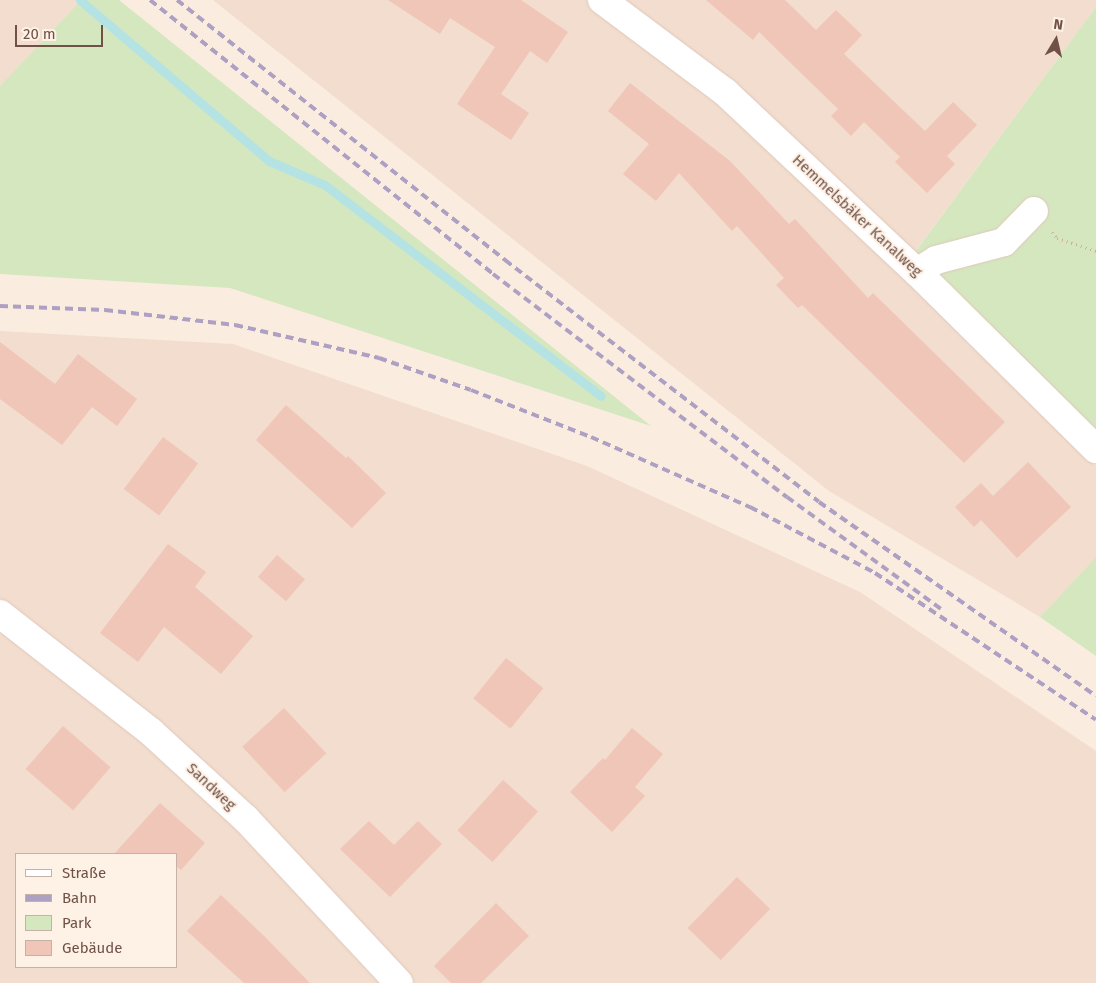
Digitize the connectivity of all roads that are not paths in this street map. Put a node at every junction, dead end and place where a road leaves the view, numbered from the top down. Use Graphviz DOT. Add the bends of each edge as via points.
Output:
graph roads {
  1 [pos="602,0"];
  2 [pos="1034,211"];
  3 [pos="917,272"];
  4 [pos="1096,449"];
  5 [pos="0,614"];
  6 [pos="399,983"];
  1 -- 3 [label="street, Hemmelsbäker Kanalweg" via="725,92"];
  2 -- 3 [label="street" via="1004,242 936,260"];
  3 -- 4 [label="street, Hemmelsbäker Kanalweg"];
  5 -- 6 [label="street, Sandweg" via="151,732 239,812"];
}
